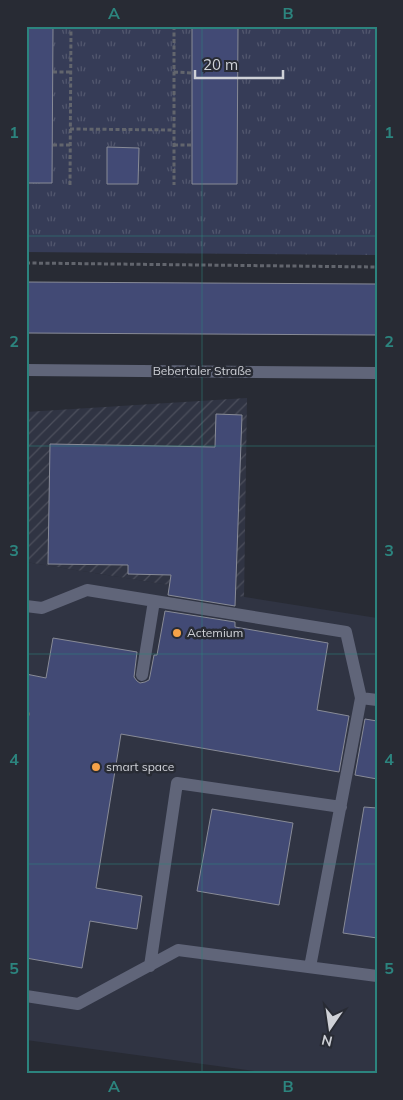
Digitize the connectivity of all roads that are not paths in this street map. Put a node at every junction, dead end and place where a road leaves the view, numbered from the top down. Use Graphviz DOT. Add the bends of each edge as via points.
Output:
graph roads {
  1 [pos="26,370"];
  2 [pos="377,372"];
  3 [pos="154,601"];
  4 [pos="26,606"];
  5 [pos="142,675"];
  6 [pos="361,698"];
  7 [pos="377,700"];
  8 [pos="341,807"];
  9 [pos="150,966"];
  10 [pos="310,968"];
  11 [pos="377,976"];
  12 [pos="26,996"];
  1 -- 2 [label="street, Bebertaler Straße"];
  3 -- 4 [label="street" via="87,590 42,608"];
  3 -- 5 [label="street"];
  3 -- 6 [label="street" via="346,632"];
  6 -- 7 [label="street"];
  6 -- 8 [label="street"];
  8 -- 9 [label="street" via="176,782"];
  8 -- 10 [label="street"];
  9 -- 10 [label="street" via="178,950"];
  9 -- 12 [label="street" via="78,1004"];
  10 -- 11 [label="street"];
}
